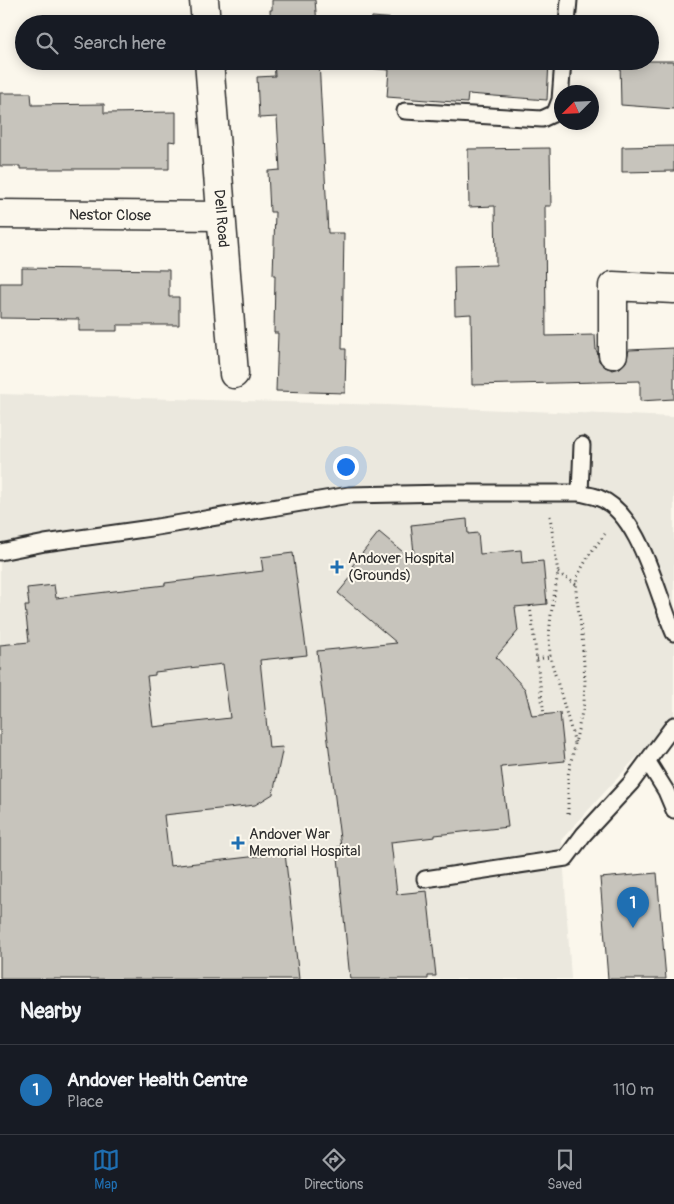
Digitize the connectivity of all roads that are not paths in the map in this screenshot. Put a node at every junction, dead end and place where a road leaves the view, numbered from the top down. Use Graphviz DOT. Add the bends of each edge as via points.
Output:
graph roads {
  1 [pos="204,0"];
  2 [pos="569,0"];
  3 [pos="205,15"];
  4 [pos="568,15"];
  5 [pos="210,70"];
  6 [pos="562,70"];
  7 [pos="405,111"];
  8 [pos="0,214"];
  9 [pos="221,216"];
  10 [pos="674,288"];
  11 [pos="613,354"];
  12 [pos="234,374"];
  13 [pos="582,445"];
  14 [pos="580,493"];
  15 [pos="0,552"];
  16 [pos="674,633"];
  17 [pos="674,725"];
  18 [pos="648,762"];
  19 [pos="674,810"];
  20 [pos="425,879"];
  1 -- 3 [label="street"];
  2 -- 4 [label="lane"];
  5 -- 9 [label="street, Dell Road"];
  6 -- 7 [label="lane" via="560,100 555,112 542,119"];
  8 -- 9 [label="street, Nestor Close"];
  9 -- 12 [label="street, Dell Road"];
  10 -- 11 [label="street" via="613,286"];
  13 -- 14 [label="lane"];
  14 -- 15 [label="lane" via="349,495"];
  14 -- 16 [label="lane" via="600,498 636,533"];
  17 -- 18 [label="lane"];
  18 -- 19 [label="lane"];
  18 -- 20 [label="lane" via="566,858"];
}
